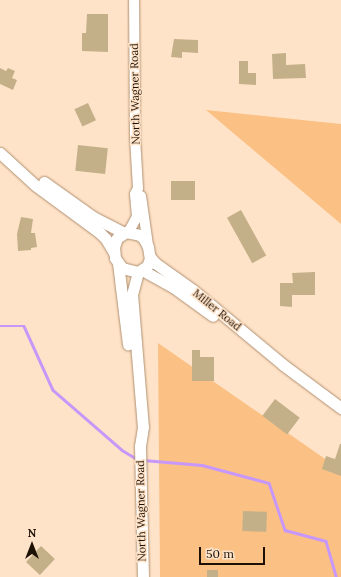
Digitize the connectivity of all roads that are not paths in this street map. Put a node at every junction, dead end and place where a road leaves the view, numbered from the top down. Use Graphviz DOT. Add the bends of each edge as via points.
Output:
graph roads {
  1 [pos="134,0"];
  2 [pos="0,152"];
  3 [pos="138,188"];
  4 [pos="126,233"];
  5 [pos="148,245"];
  6 [pos="150,257"];
  7 [pos="116,258"];
  8 [pos="140,271"];
  9 [pos="282,364"];
  10 [pos="341,408"];
  11 [pos="140,449"];
  12 [pos="142,577"];
  1 -- 3 [label="street, North Wagner Road" via="134,137"];
  2 -- 4 [label="main road" via="93,217"];
  2 -- 7 [label="main road" via="35,185 100,233"];
  3 -- 4 [label="street, North Wagner Road" via="137,216"];
  3 -- 5 [label="street, North Wagner Road" via="141,192"];
  4 -- 5 [label="main road" via="140,236"];
  4 -- 7 [label="main road" via="117,238"];
  5 -- 6 [label="main road"];
  6 -- 8 [label="main road" via="147,266"];
  6 -- 9 [label="main road, Miller Road"];
  7 -- 8 [label="main road" via="127,270"];
  7 -- 11 [label="main road, North Wagner Road" via="127,328"];
  8 -- 9 [label="main road, Miller Road" via="173,287"];
  8 -- 11 [label="main road, North Wagner Road" via="132,294 143,427"];
  9 -- 10 [label="main road, Miller Road"];
  11 -- 12 [label="main road, North Wagner Road"];
}
